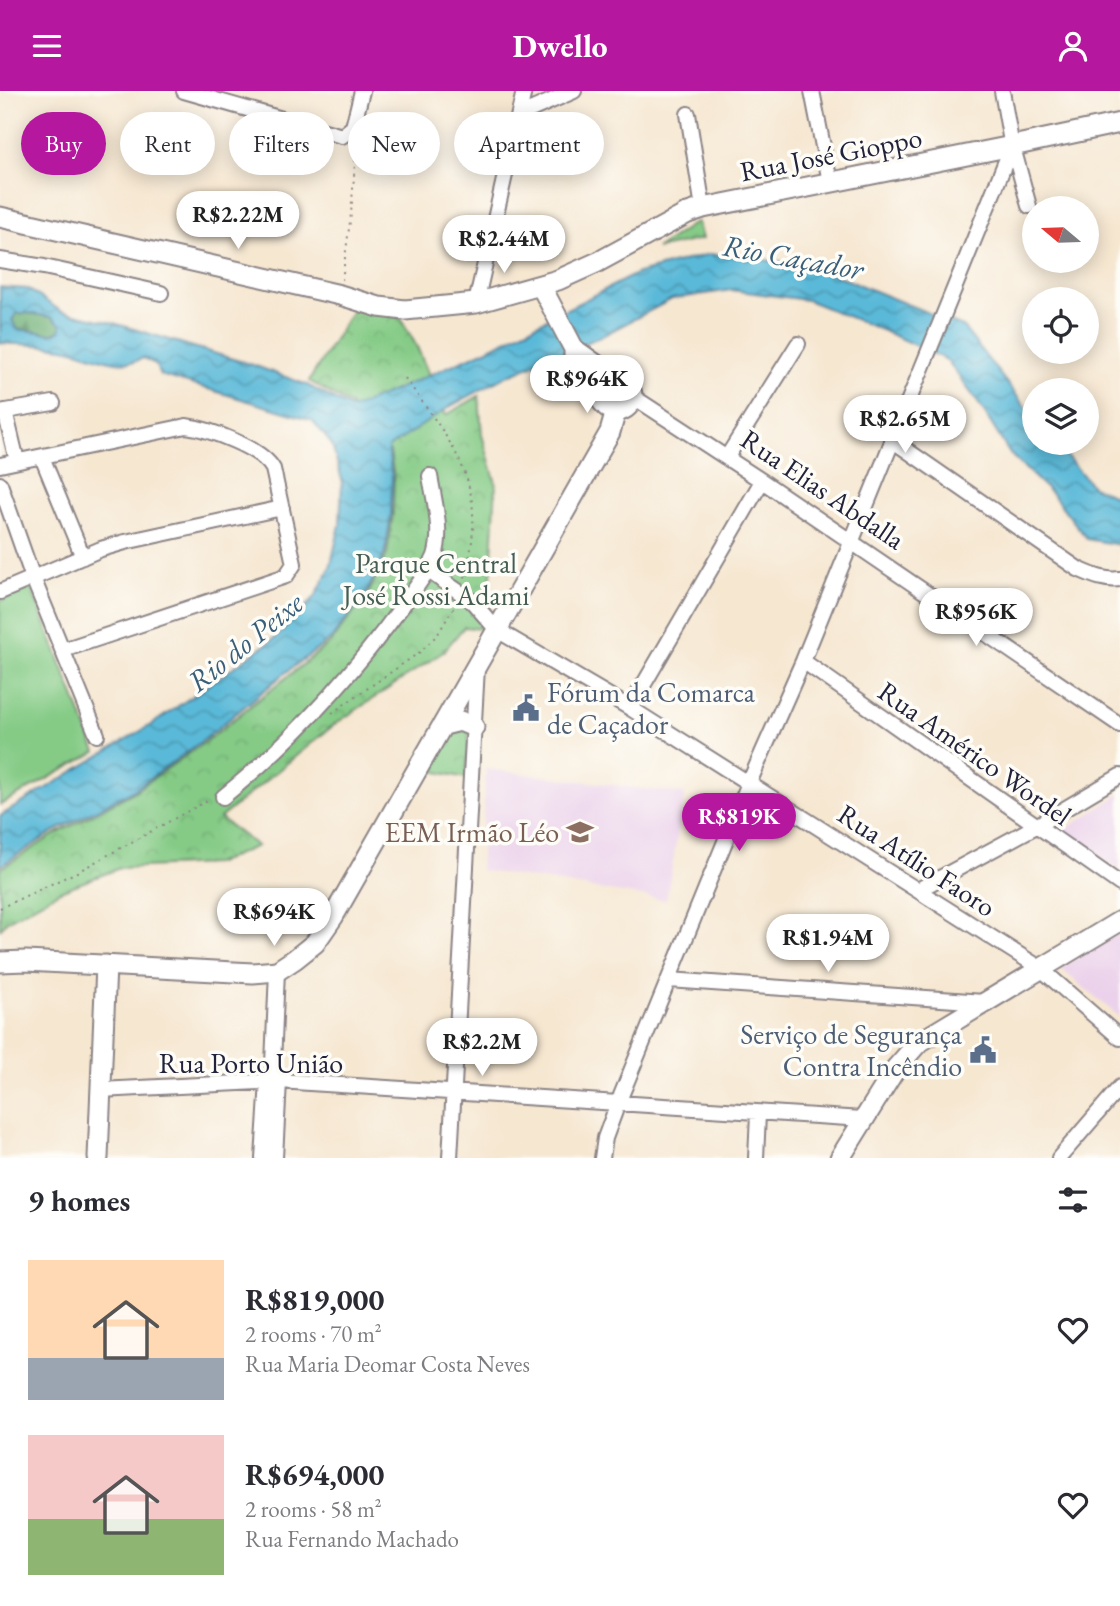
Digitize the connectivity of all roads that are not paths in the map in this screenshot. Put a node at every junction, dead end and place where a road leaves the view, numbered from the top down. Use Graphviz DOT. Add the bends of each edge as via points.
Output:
graph roads {
  1 [pos="184,91"];
  2 [pos="362,91"];
  3 [pos="524,91"];
  4 [pos="574,91"];
  5 [pos="812,91"];
  6 [pos="1002,91"];
  7 [pos="238,98"];
  8 [pos="520,112"];
  9 [pos="526,112"];
  10 [pos="688,114"];
  11 [pos="1120,123"];
  12 [pos="1012,147"];
  13 [pos="505,175"];
  14 [pos="830,182"];
  15 [pos="1026,196"];
  16 [pos="703,208"];
  17 [pos="0,217"];
  18 [pos="0,260"];
  19 [pos="541,286"];
  20 [pos="161,293"];
  21 [pos="476,303"];
  22 [pos="798,344"];
  23 [pos="573,348"];
  24 [pos="618,380"];
  25 [pos="632,396"];
  26 [pos="53,403"];
  27 [pos="610,407"];
  28 [pos="2,412"];
  29 [pos="892,440"];
  30 [pos="42,457"];
  31 [pos="727,457"];
  32 [pos="17,461"];
  33 [pos="0,465"];
  34 [pos="430,476"];
  35 [pos="762,481"];
  36 [pos="0,484"];
  37 [pos="282,508"];
  38 [pos="851,542"];
  39 [pos="83,557"];
  40 [pos="427,570"];
  41 [pos="33,578"];
  42 [pos="1120,579"];
  43 [pos="0,592"];
  44 [pos="497,630"];
  45 [pos="63,650"];
  46 [pos="803,661"];
  47 [pos="477,665"];
  48 [pos="630,708"];
  49 [pos="444,725"];
  50 [pos="1120,725"];
  51 [pos="474,727"];
  52 [pos="97,735"];
  53 [pos="1120,776"];
  54 [pos="749,783"];
  55 [pos="217,798"];
  56 [pos="1036,826"];
  57 [pos="1120,884"];
  58 [pos="918,890"];
  59 [pos="1120,921"];
  60 [pos="0,962"];
  61 [pos="106,965"];
  62 [pos="1040,968"];
  63 [pos="277,971"];
  64 [pos="669,980"];
  65 [pos="984,1002"];
  66 [pos="1120,1038"];
  67 [pos="273,1081"];
  68 [pos="1120,1087"];
  69 [pos="100,1090"];
  70 [pos="453,1094"];
  71 [pos="618,1103"];
  72 [pos="758,1114"];
  73 [pos="863,1119"];
  74 [pos="98,1158"];
  75 [pos="263,1158"];
  76 [pos="275,1158"];
  77 [pos="450,1158"];
  78 [pos="602,1158"];
  79 [pos="756,1158"];
  80 [pos="840,1158"];
  81 [pos="1059,1158"];
  1 -- 7 [label="street"];
  2 -- 7 [label="street" via="353,127 345,134"];
  3 -- 8 [label="street"];
  4 -- 9 [label="street"];
  5 -- 14 [label="street"];
  6 -- 12 [label="street"];
  10 -- 16 [label="street"];
  11 -- 12 [label="main road, Rua José Gioppo"];
  12 -- 14 [label="main road, Rua José Gioppo"];
  12 -- 15 [label="street"];
  12 -- 29 [label="street"];
  13 -- 21 [label="street"];
  14 -- 16 [label="main road, Rua José Gioppo"];
  16 -- 19 [label="main road, Rua José Gioppo"];
  17 -- 21 [label="main road, Rua José Gioppo" via="379,307 405,310"];
  18 -- 20 [label="street"];
  19 -- 21 [label="main road, Rua José Gioppo"];
  19 -- 23 [label="main road"];
  22 -- 31 [label="street"];
  23 -- 24 [label="main road"];
  23 -- 27 [label="main road"];
  24 -- 25 [label="main road" via="630,387"];
  24 -- 27 [label="main road" via="606,385 602,394"];
  25 -- 27 [label="main road" via="629,405"];
  25 -- 31 [label="street, Rua Elias Abdalla"];
  26 -- 28 [label="street"];
  27 -- 44 [label="main road" via="610,432"];
  28 -- 32 [label="street"];
  29 -- 38 [label="street"];
  29 -- 42 [label="street" via="1078,569 1096,577"];
  30 -- 32 [label="street"];
  30 -- 37 [label="street" via="186,426 202,428 270,462"];
  30 -- 39 [label="street"];
  31 -- 35 [label="street, Rua Elias Abdalla"];
  32 -- 33 [label="street"];
  34 -- 40 [label="street" via="438,534 435,557"];
  35 -- 38 [label="street, Rua Elias Abdalla"];
  35 -- 48 [label="street"];
  36 -- 41 [label="street"];
  37 -- 39 [label="street" via="125,542"];
  37 -- 45 [label="street" via="295,564 286,576"];
  38 -- 46 [label="street"];
  38 -- 50 [label="street, Rua Elias Abdalla"];
  39 -- 41 [label="street"];
  40 -- 44 [label="street, Rua Atílio Faoro" via="479,608"];
  40 -- 55 [label="street" via="351,670 281,746"];
  41 -- 43 [label="street"];
  41 -- 45 [label="street"];
  44 -- 47 [label="main road"];
  44 -- 48 [label="street, Rua Atílio Faoro"];
  45 -- 52 [label="street"];
  46 -- 54 [label="street"];
  46 -- 56 [label="street, Rua Américo Wordel"];
  47 -- 49 [label="main road"];
  47 -- 51 [label="street"];
  48 -- 54 [label="street, Rua Atílio Faoro"];
  49 -- 51 [label="main road" via="460,721"];
  49 -- 63 [label="main road" via="333,917 315,943"];
  51 -- 70 [label="street"];
  53 -- 56 [label="street"];
  54 -- 58 [label="street, Rua Atílio Faoro"];
  54 -- 64 [label="street"];
  56 -- 57 [label="street, Rua Américo Wordel"];
  56 -- 58 [label="street"];
  58 -- 62 [label="street, Rua Atílio Faoro"];
  59 -- 62 [label="main road"];
  60 -- 61 [label="main road"];
  61 -- 63 [label="main road"];
  61 -- 69 [label="main road"];
  62 -- 65 [label="main road"];
  62 -- 66 [label="street, Rua Atílio Faoro"];
  63 -- 67 [label="street"];
  64 -- 65 [label="street"];
  64 -- 71 [label="street"];
  65 -- 73 [label="main road" via="906,1053"];
  67 -- 69 [label="street, Rua Porto União"];
  67 -- 70 [label="street, Rua Porto União"];
  67 -- 75 [label="street"];
  67 -- 76 [label="street"];
  68 -- 81 [label="street"];
  69 -- 74 [label="main road"];
  70 -- 71 [label="street, Rua Porto União"];
  70 -- 77 [label="street"];
  71 -- 72 [label="street, Rua Porto União"];
  71 -- 78 [label="street"];
  72 -- 73 [label="street, Rua Porto União"];
  72 -- 79 [label="street"];
  73 -- 80 [label="main road"];
}
